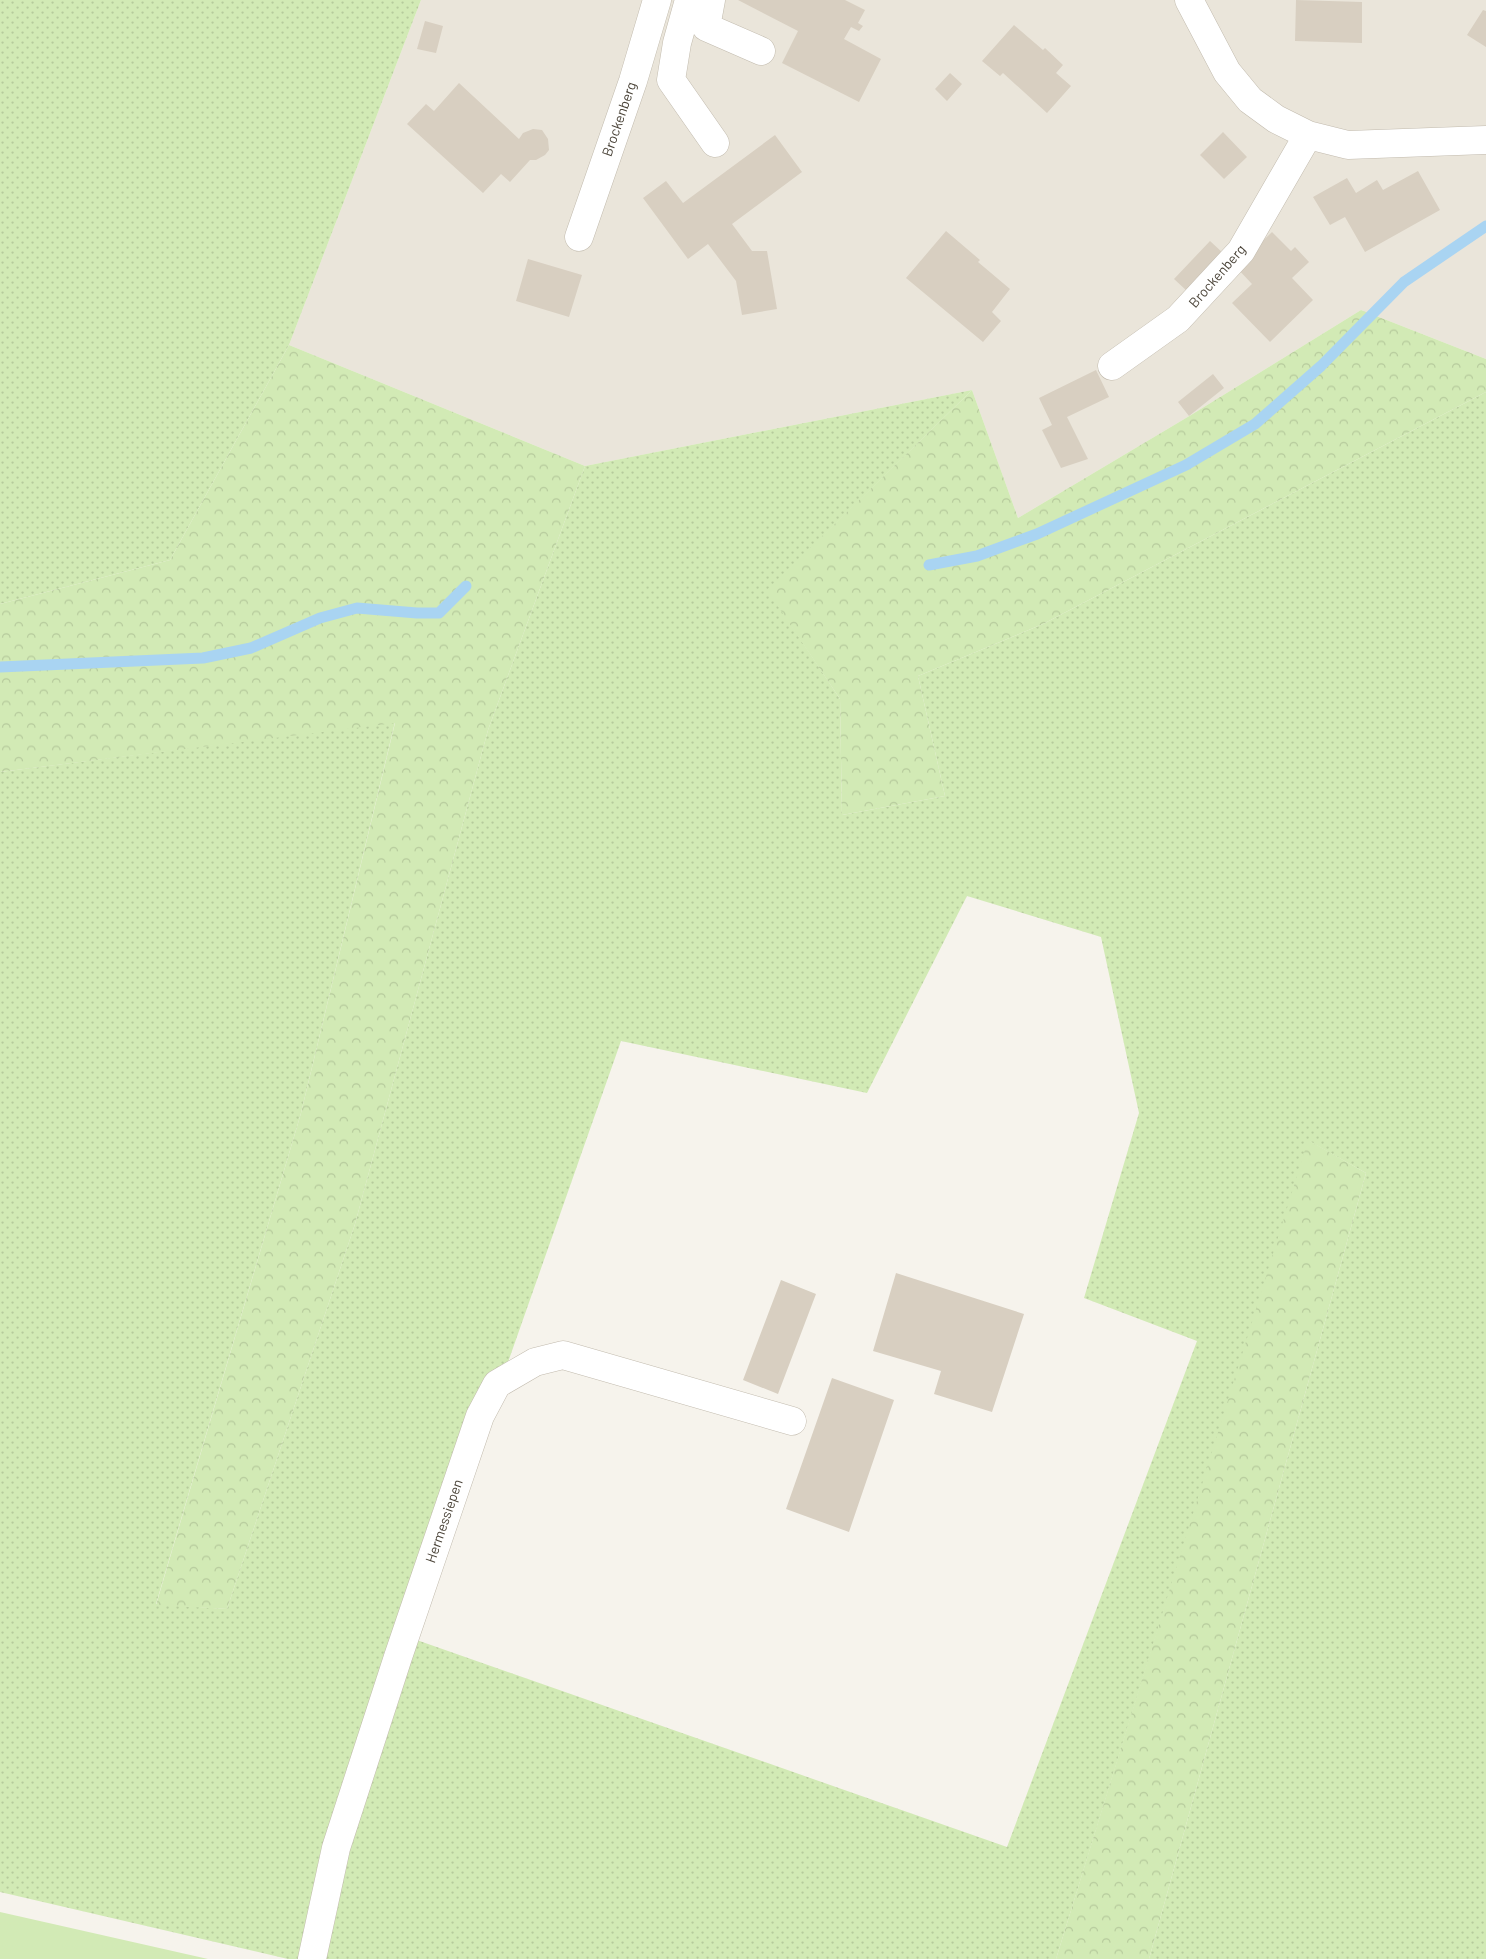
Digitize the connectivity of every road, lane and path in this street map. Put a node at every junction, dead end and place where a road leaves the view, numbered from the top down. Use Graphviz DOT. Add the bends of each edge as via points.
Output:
graph roads {
  1 [pos="657,0"];
  2 [pos="689,0"];
  3 [pos="711,0"];
  4 [pos="1189,0"];
  5 [pos="761,50"];
  6 [pos="1308,134"];
  7 [pos="1486,140"];
  8 [pos="714,143"];
  9 [pos="579,237"];
  10 [pos="1112,366"];
  11 [pos="792,1421"];
  12 [pos="312,1959"];
  1 -- 9 [label="street, Brockenberg"];
  2 -- 8 [label="street" via="671,80"];
  3 -- 5 [label="street" via="706,27"];
  4 -- 6 [label="street" via="1227,72 1250,100 1276,119"];
  6 -- 7 [label="street" via="1348,145"];
  6 -- 10 [label="street, Brockenberg" via="1241,251 1178,319"];
  11 -- 12 [label="street, Hermessiepen" via="563,1354 535,1362 497,1384 477,1425 336,1848"];
}
